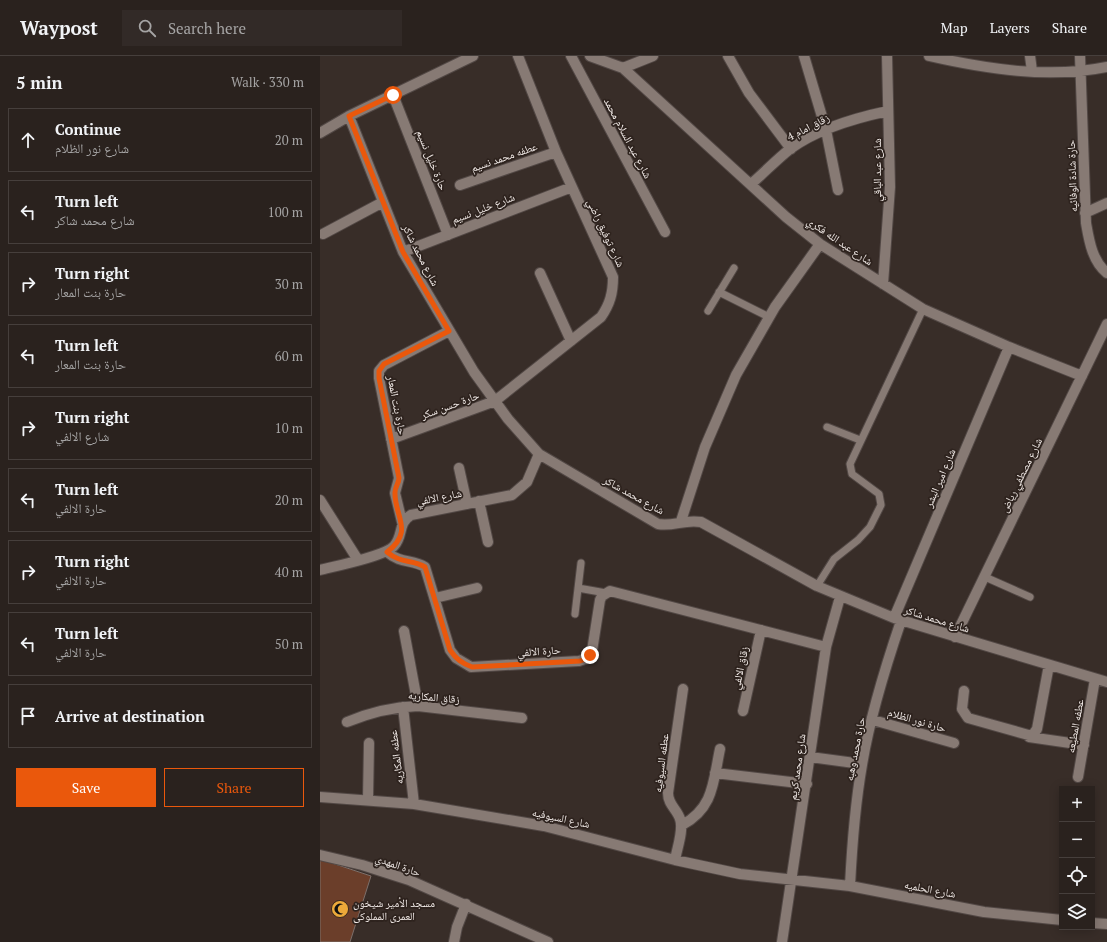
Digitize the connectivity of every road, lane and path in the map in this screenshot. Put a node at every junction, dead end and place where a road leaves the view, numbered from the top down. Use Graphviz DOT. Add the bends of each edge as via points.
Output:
graph roads {
  1 [pos="473,56"];
  2 [pos="518,56"];
  3 [pos="571,56"];
  4 [pos="590,56"];
  5 [pos="653,56"];
  6 [pos="728,56"];
  7 [pos="804,56"];
  8 [pos="888,56"];
  9 [pos="929,56"];
  10 [pos="976,56"];
  11 [pos="1030,56"];
  12 [pos="1080,56"];
  13 [pos="1107,66"];
  14 [pos="977,67"];
  15 [pos="623,68"];
  16 [pos="1032,71"];
  17 [pos="1081,72"];
  18 [pos="393,95"];
  19 [pos="888,111"];
  20 [pos="349,116"];
  21 [pos="826,130"];
  22 [pos="320,133"];
  23 [pos="791,149"];
  24 [pos="556,152"];
  25 [pos="751,184"];
  26 [pos="460,185"];
  27 [pos="572,187"];
  28 [pos="838,190"];
  29 [pos="383,202"];
  30 [pos="1107,203"];
  31 [pos="1085,213"];
  32 [pos="665,232"];
  33 [pos="323,234"];
  34 [pos="448,235"];
  35 [pos="820,244"];
  36 [pos="403,252"];
  37 [pos="734,268"];
  38 [pos="1105,268"];
  39 [pos="540,272"];
  40 [pos="884,284"];
  41 [pos="719,292"];
  42 [pos="923,309"];
  43 [pos="708,311"];
  44 [pos="769,317"];
  45 [pos="1107,324"];
  46 [pos="449,331"];
  47 [pos="571,341"];
  48 [pos="1009,347"];
  49 [pos="1082,376"];
  50 [pos="495,401"];
  51 [pos="827,427"];
  52 [pos="391,439"];
  53 [pos="860,440"];
  54 [pos="539,454"];
  55 [pos="460,468"];
  56 [pos="320,500"];
  57 [pos="478,501"];
  58 [pos="467,504"];
  59 [pos="681,521"];
  60 [pos="402,522"];
  61 [pos="488,542"];
  62 [pos="387,552"];
  63 [pos="358,560"];
  64 [pos="581,563"];
  65 [pos="320,570"];
  66 [pos="985,577"];
  67 [pos="817,586"];
  68 [pos="477,588"];
  69 [pos="578,588"];
  70 [pos="606,593"];
  71 [pos="840,597"];
  72 [pos="1030,597"];
  73 [pos="435,598"];
  74 [pos="575,614"];
  75 [pos="898,620"];
  76 [pos="761,630"];
  77 [pos="404,631"];
  78 [pos="955,637"];
  79 [pos="826,647"];
  80 [pos="1049,665"];
  81 [pos="1095,678"];
  82 [pos="1107,682"];
  83 [pos="683,689"];
  84 [pos="964,691"];
  85 [pos="403,706"];
  86 [pos="418,706"];
  87 [pos="743,711"];
  88 [pos="522,718"];
  89 [pos="872,720"];
  90 [pos="347,722"];
  91 [pos="1029,737"];
  92 [pos="369,743"];
  93 [pos="954,743"];
  94 [pos="1084,745"];
  95 [pos="720,749"];
  96 [pos="810,757"];
  97 [pos="862,764"];
  98 [pos="715,773"];
  99 [pos="1078,777"];
  100 [pos="807,784"];
  101 [pos="320,797"];
  102 [pos="368,799"];
  103 [pos="414,804"];
  104 [pos="682,825"];
  105 [pos="320,855"];
  106 [pos="676,860"];
  107 [pos="793,879"];
  108 [pos="850,886"];
  109 [pos="466,904"];
  110 [pos="1059,920"];
  111 [pos="1095,923"];
  112 [pos="1107,924"];
  113 [pos="454,942"];
  114 [pos="548,942"];
  115 [pos="782,942"];
  1 -- 18 [label="street"];
  2 -- 24 [label="street, شارع توفيق راضي"];
  3 -- 32 [label="street, شارع عبد السلام محمد"];
  4 -- 15 [label="street"];
  5 -- 15 [label="street"];
  6 -- 23 [label="street" via="749,93"];
  7 -- 21 [label="street"];
  8 -- 19 [label="street, شارع عبد الباقي"];
  9 -- 14 [label="street"];
  10 -- 14 [label="street"];
  11 -- 16 [label="street"];
  12 -- 17 [label="street, حارة شادة الوفائيه"];
  13 -- 17 [label="street"];
  14 -- 16 [label="street"];
  15 -- 25 [label="street, شارع عبد الله فكري"];
  16 -- 17 [label="street"];
  17 -- 31 [label="street, حارة شادة الوفائيه"];
  18 -- 20 [label="street"];
  18 -- 34 [label="street, حارة خليل نسيم"];
  19 -- 21 [label="street, زقاق امام 4"];
  19 -- 40 [label="street, شارع عبد الباقي" via="890,187"];
  20 -- 22 [label="street"];
  20 -- 29 [label="street, شارع محمد شاكر"];
  21 -- 23 [label="street, زقاق امام 4"];
  21 -- 28 [label="street"];
  23 -- 25 [label="street, زقاق امام 4"];
  24 -- 26 [label="street, عطفه محمد نسيم"];
  24 -- 27 [label="street, شارع توفيق راضي"];
  25 -- 35 [label="street, شارع عبد الله فكري"];
  27 -- 34 [label="street, شارع خليل نسيم"];
  27 -- 47 [label="street, شارع توفيق راضي" via="613,277 613,291 609,305 601,317"];
  29 -- 33 [label="street"];
  29 -- 36 [label="street, شارع محمد شاكر"];
  30 -- 31 [label="street"];
  31 -- 38 [label="street, حارة شادة الوفائيه" via="1089,240 1095,256"];
  34 -- 36 [label="street, شارع خليل نسيم"];
  35 -- 40 [label="street, شارع عبد الله فكري"];
  35 -- 44 [label="street"];
  36 -- 46 [label="street, شارع محمد شاكر"];
  37 -- 41 [label="lane"];
  39 -- 47 [label="street"];
  40 -- 42 [label="street, شارع عبد الله فكري"];
  41 -- 43 [label="lane"];
  41 -- 44 [label="lane"];
  42 -- 48 [label="street, شارع عبد الله فكري"];
  42 -- 53 [label="lane"];
  44 -- 59 [label="street" via="736,375 705,447"];
  45 -- 49 [label="street, شارع مصطفي رياض"];
  46 -- 50 [label="street, شارع محمد شاكر"];
  46 -- 52 [label="street, حارة بنت المعار" via="384,364 379,371"];
  47 -- 50 [label="street, شارع توفيق راضي"];
  48 -- 49 [label="street, شارع عبد الله فكري"];
  48 -- 75 [label="street, شارع امير البشر"];
  49 -- 66 [label="street, شارع مصطفي رياض"];
  50 -- 52 [label="street, حارة حسن سكر"];
  50 -- 54 [label="street, شارع محمد شاكر"];
  51 -- 53 [label="lane"];
  52 -- 60 [label="street, حارة بنت المعار" via="399,478 395,493"];
  53 -- 67 [label="lane" via="851,459 850,469 856,477 879,494 881,505 870,527 834,559"];
  54 -- 57 [label="street, شارع الالفي" via="527,482 520,490 512,495"];
  54 -- 59 [label="street, شارع محمد شاكر" via="658,524 666,526"];
  55 -- 58 [label="street"];
  56 -- 63 [label="street"];
  57 -- 58 [label="street, شارع الالفي"];
  57 -- 61 [label="street"];
  58 -- 60 [label="street, شارع الالفي" via="411,515"];
  59 -- 67 [label="street, شارع محمد شاكر" via="702,522"];
  60 -- 62 [label="street" via="398,541"];
  62 -- 63 [label="street"];
  62 -- 73 [label="street, حارة الالفي" via="403,562 419,563 425,567"];
  63 -- 65 [label="street"];
  64 -- 69 [label="lane"];
  66 -- 72 [label="lane"];
  66 -- 78 [label="street, شارع مصطفي رياض"];
  67 -- 71 [label="street, شارع محمد شاكر"];
  68 -- 73 [label="street"];
  69 -- 70 [label="lane"];
  69 -- 74 [label="lane"];
  70 -- 73 [label="street, حارة الالفي" via="600,600 592,651 588,658 580,661 472,667 456,658 450,650"];
  70 -- 76 [label="street" via="614,592"];
  71 -- 75 [label="street, شارع محمد شاكر"];
  71 -- 79 [label="street, شارع محمد كريم"];
  75 -- 78 [label="street, شارع محمد شاكر"];
  75 -- 89 [label="street, حارة محمد وهبه"];
  76 -- 79 [label="street"];
  76 -- 87 [label="street, زقاق الالفي"];
  77 -- 86 [label="street"];
  78 -- 80 [label="street, شارع محمد شاكر"];
  79 -- 96 [label="street, شارع محمد كريم"];
  80 -- 81 [label="street, شارع محمد شاكر"];
  80 -- 91 [label="street" via="1038,729 1035,735"];
  81 -- 82 [label="street, شارع محمد شاكر"];
  81 -- 94 [label="street, عطفه المطيعه"];
  83 -- 104 [label="street, عطفه السيوفيه" via="668,793 670,803"];
  84 -- 91 [label="street" via="962,709 968,718"];
  85 -- 86 [label="street, زقاق المكاريه"];
  85 -- 90 [label="street, زقاق المكاريه" via="377,711"];
  85 -- 103 [label="street, عطفه المكاريه"];
  86 -- 88 [label="street, زقاق المكاريه"];
  89 -- 93 [label="street, حارة نور الظلام"];
  89 -- 97 [label="street, حارة محمد وهبه"];
  91 -- 94 [label="street"];
  92 -- 102 [label="street"];
  94 -- 99 [label="street, عطفه المطيعه"];
  95 -- 98 [label="street"];
  96 -- 97 [label="street"];
  96 -- 100 [label="street, شارع محمد كريم"];
  97 -- 108 [label="street, حارة محمد وهبه"];
  98 -- 100 [label="street"];
  98 -- 104 [label="street" via="710,797 703,809 694,819"];
  100 -- 107 [label="street, شارع محمد كريم"];
  101 -- 102 [label="street, شارع السيوفيه"];
  102 -- 103 [label="street, شارع السيوفيه"];
  103 -- 106 [label="street, شارع السيوفيه" via="544,826"];
  104 -- 106 [label="street"];
  105 -- 109 [label="street, حارة المهدي" via="409,880"];
  106 -- 107 [label="street, شارع السيوفيه" via="740,874"];
  107 -- 108 [label="street, شارع الحلميه"];
  107 -- 115 [label="street, شارع محمد كريم"];
  108 -- 110 [label="street, شارع الحلميه" via="984,912"];
  109 -- 113 [label="street" via="456,927"];
  109 -- 114 [label="street, حارة المهدي"];
  111 -- 112 [label="street"];
}
